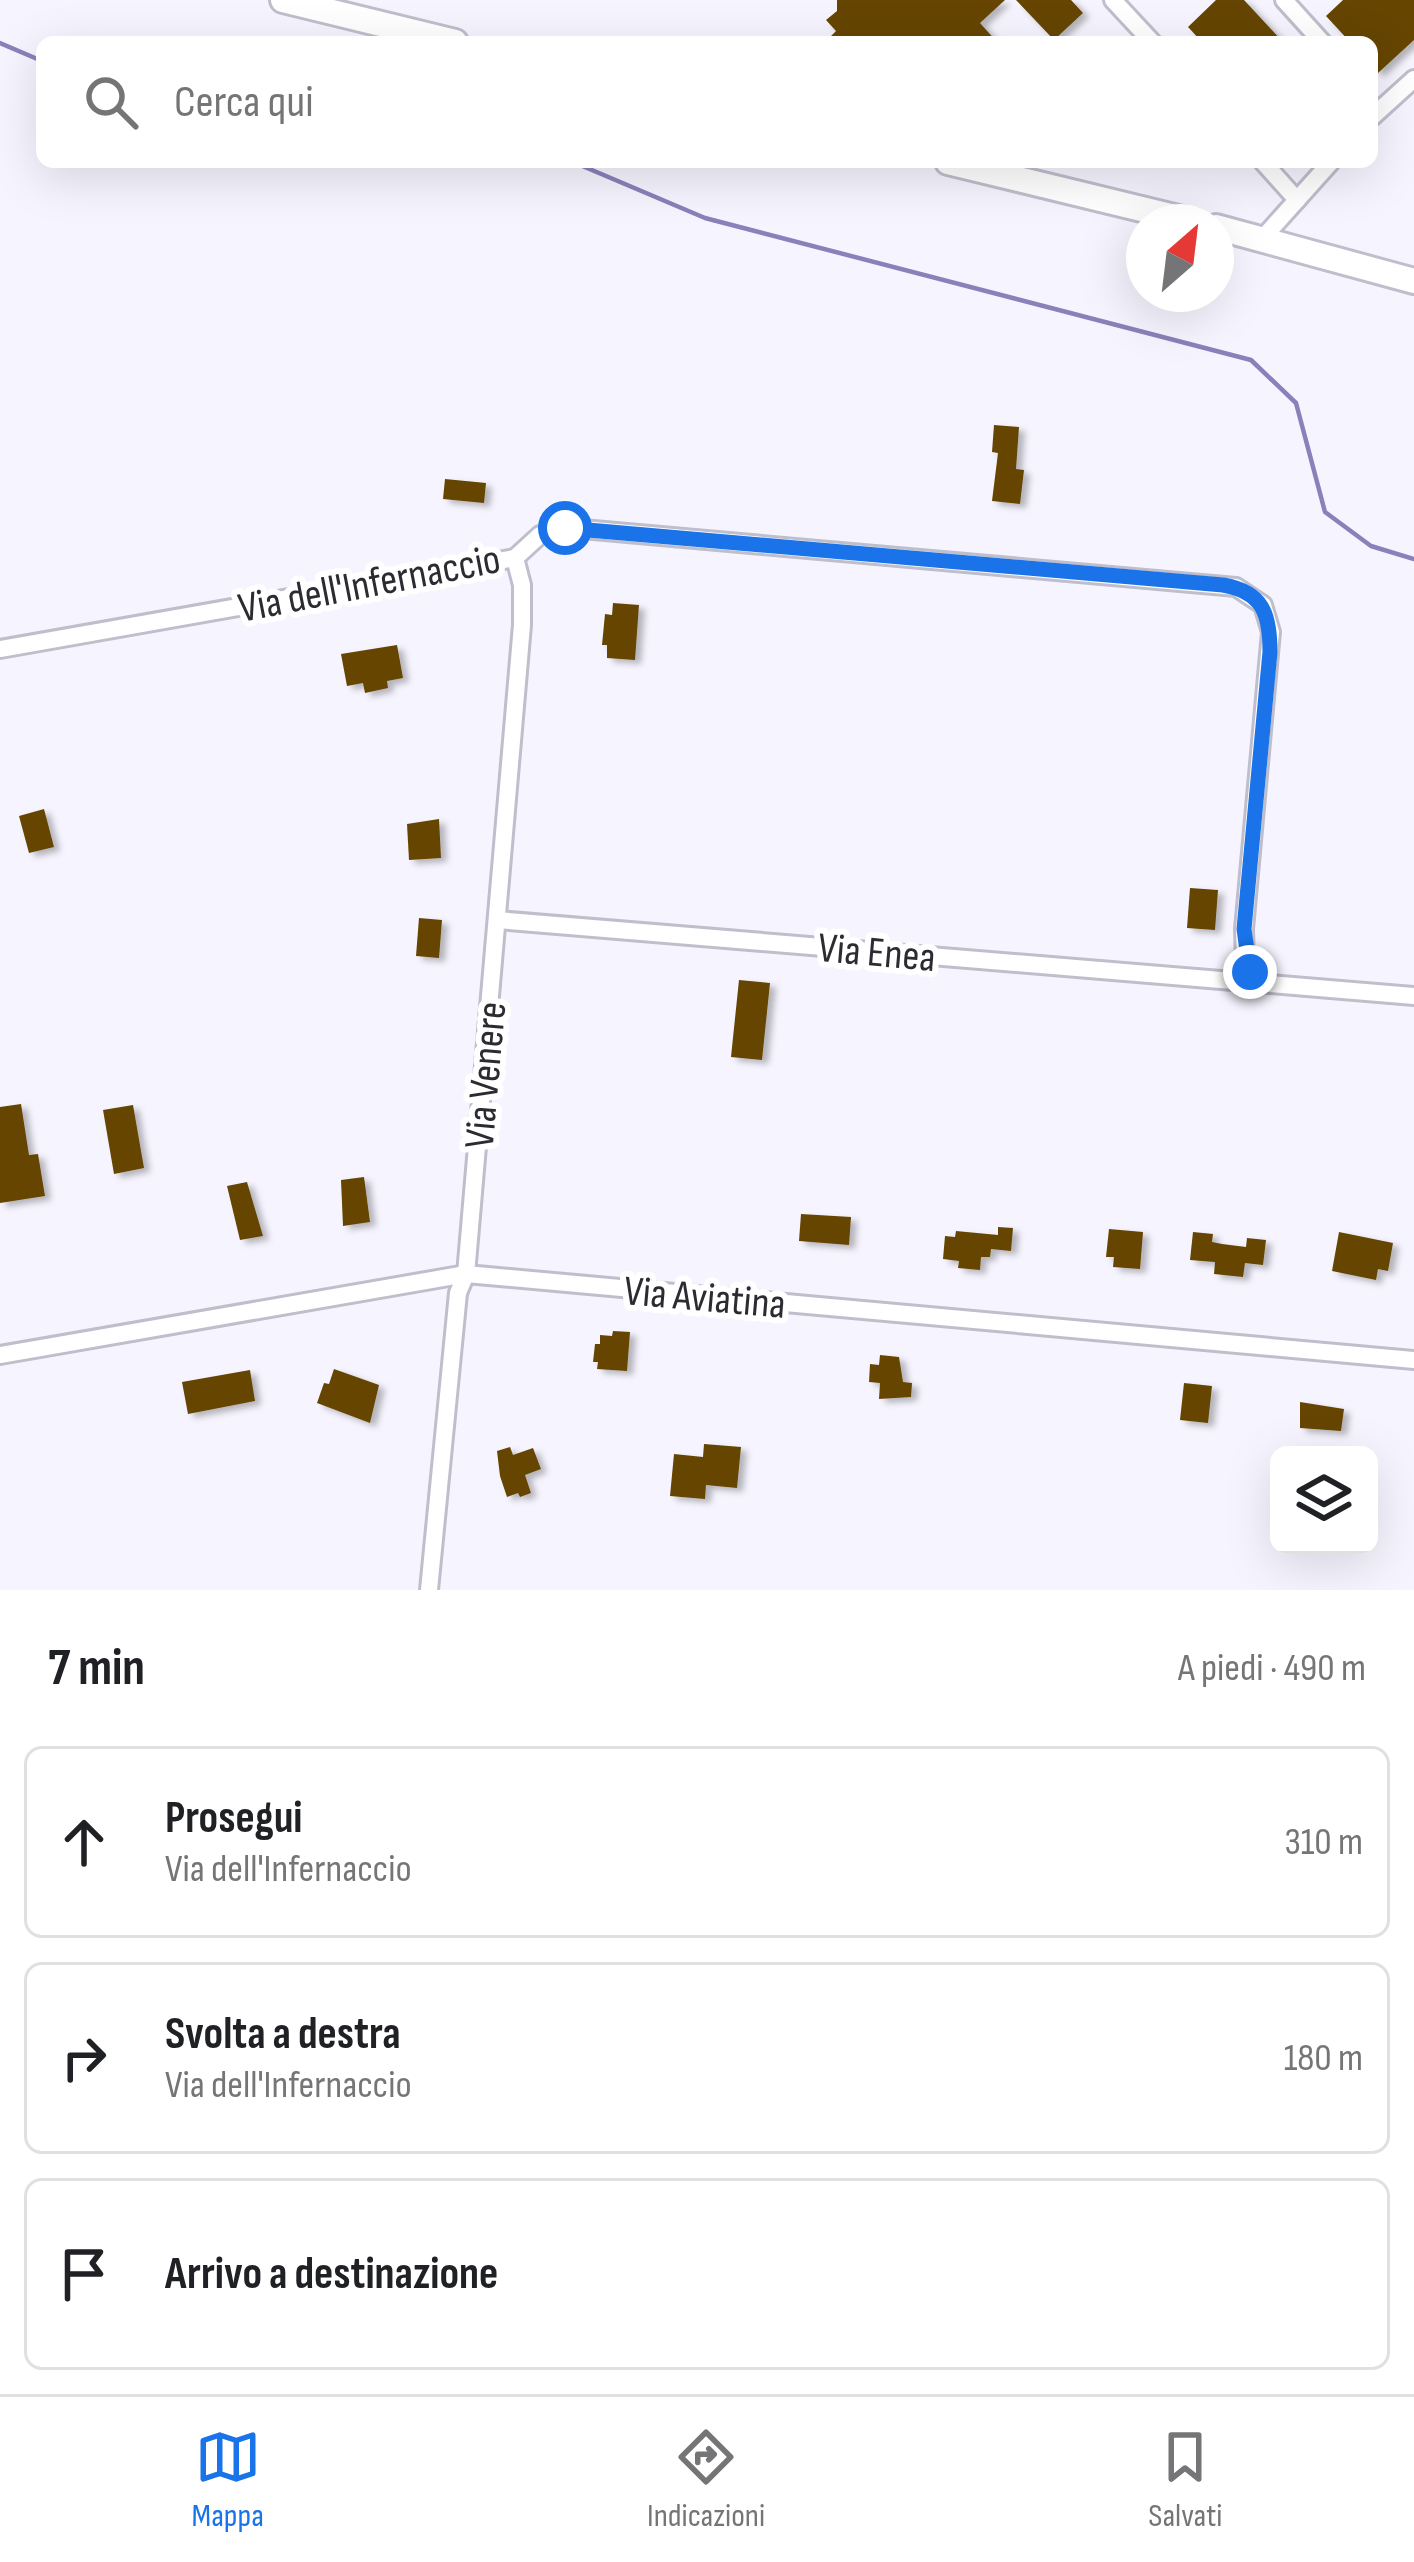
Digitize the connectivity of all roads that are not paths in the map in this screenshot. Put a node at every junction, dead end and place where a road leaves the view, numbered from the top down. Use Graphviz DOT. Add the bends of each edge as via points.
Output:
graph roads {
  1 [pos="283,0"];
  2 [pos="1113,0"];
  3 [pos="1284,0"];
  4 [pos="430,36"];
  5 [pos="1146,36"];
  6 [pos="1317,36"];
  7 [pos="1414,79"];
  8 [pos="1378,105"];
  9 [pos="973,168"];
  10 [pos="1268,168"];
  11 [pos="1326,168"];
  12 [pos="1297,200"];
  13 [pos="1126,205"];
  14 [pos="1234,232"];
  15 [pos="1262,239"];
  16 [pos="1414,280"];
  17 [pos="515,558"];
  18 [pos="0,649"];
  19 [pos="497,920"];
  20 [pos="1256,982"];
  21 [pos="1414,996"];
  22 [pos="466,1274"];
  23 [pos="0,1354"];
  24 [pos="1414,1360"];
  25 [pos="429,1590"];
  1 -- 4 [label="main road"];
  2 -- 5 [label="street"];
  3 -- 6 [label="street"];
  7 -- 8 [label="street"];
  9 -- 13 [label="main road"];
  10 -- 12 [label="street"];
  11 -- 12 [label="street"];
  12 -- 15 [label="street"];
  14 -- 15 [label="main road"];
  15 -- 16 [label="main road"];
  17 -- 18 [label="street, Via dell'Infernaccio"];
  17 -- 19 [label="street, Via Venere" via="523,617"];
  17 -- 20 [label="street, Via dell'Infernaccio" via="540,535 586,528 1246,591 1266,609 1270,632 1244,929"];
  19 -- 20 [label="street, Via Enea"];
  19 -- 22 [label="street, Via Venere"];
  20 -- 21 [label="street"];
  22 -- 23 [label="street, Via Aviatina"];
  22 -- 24 [label="street, Via Aviatina"];
  22 -- 25 [label="street, Via Venere"];
}
